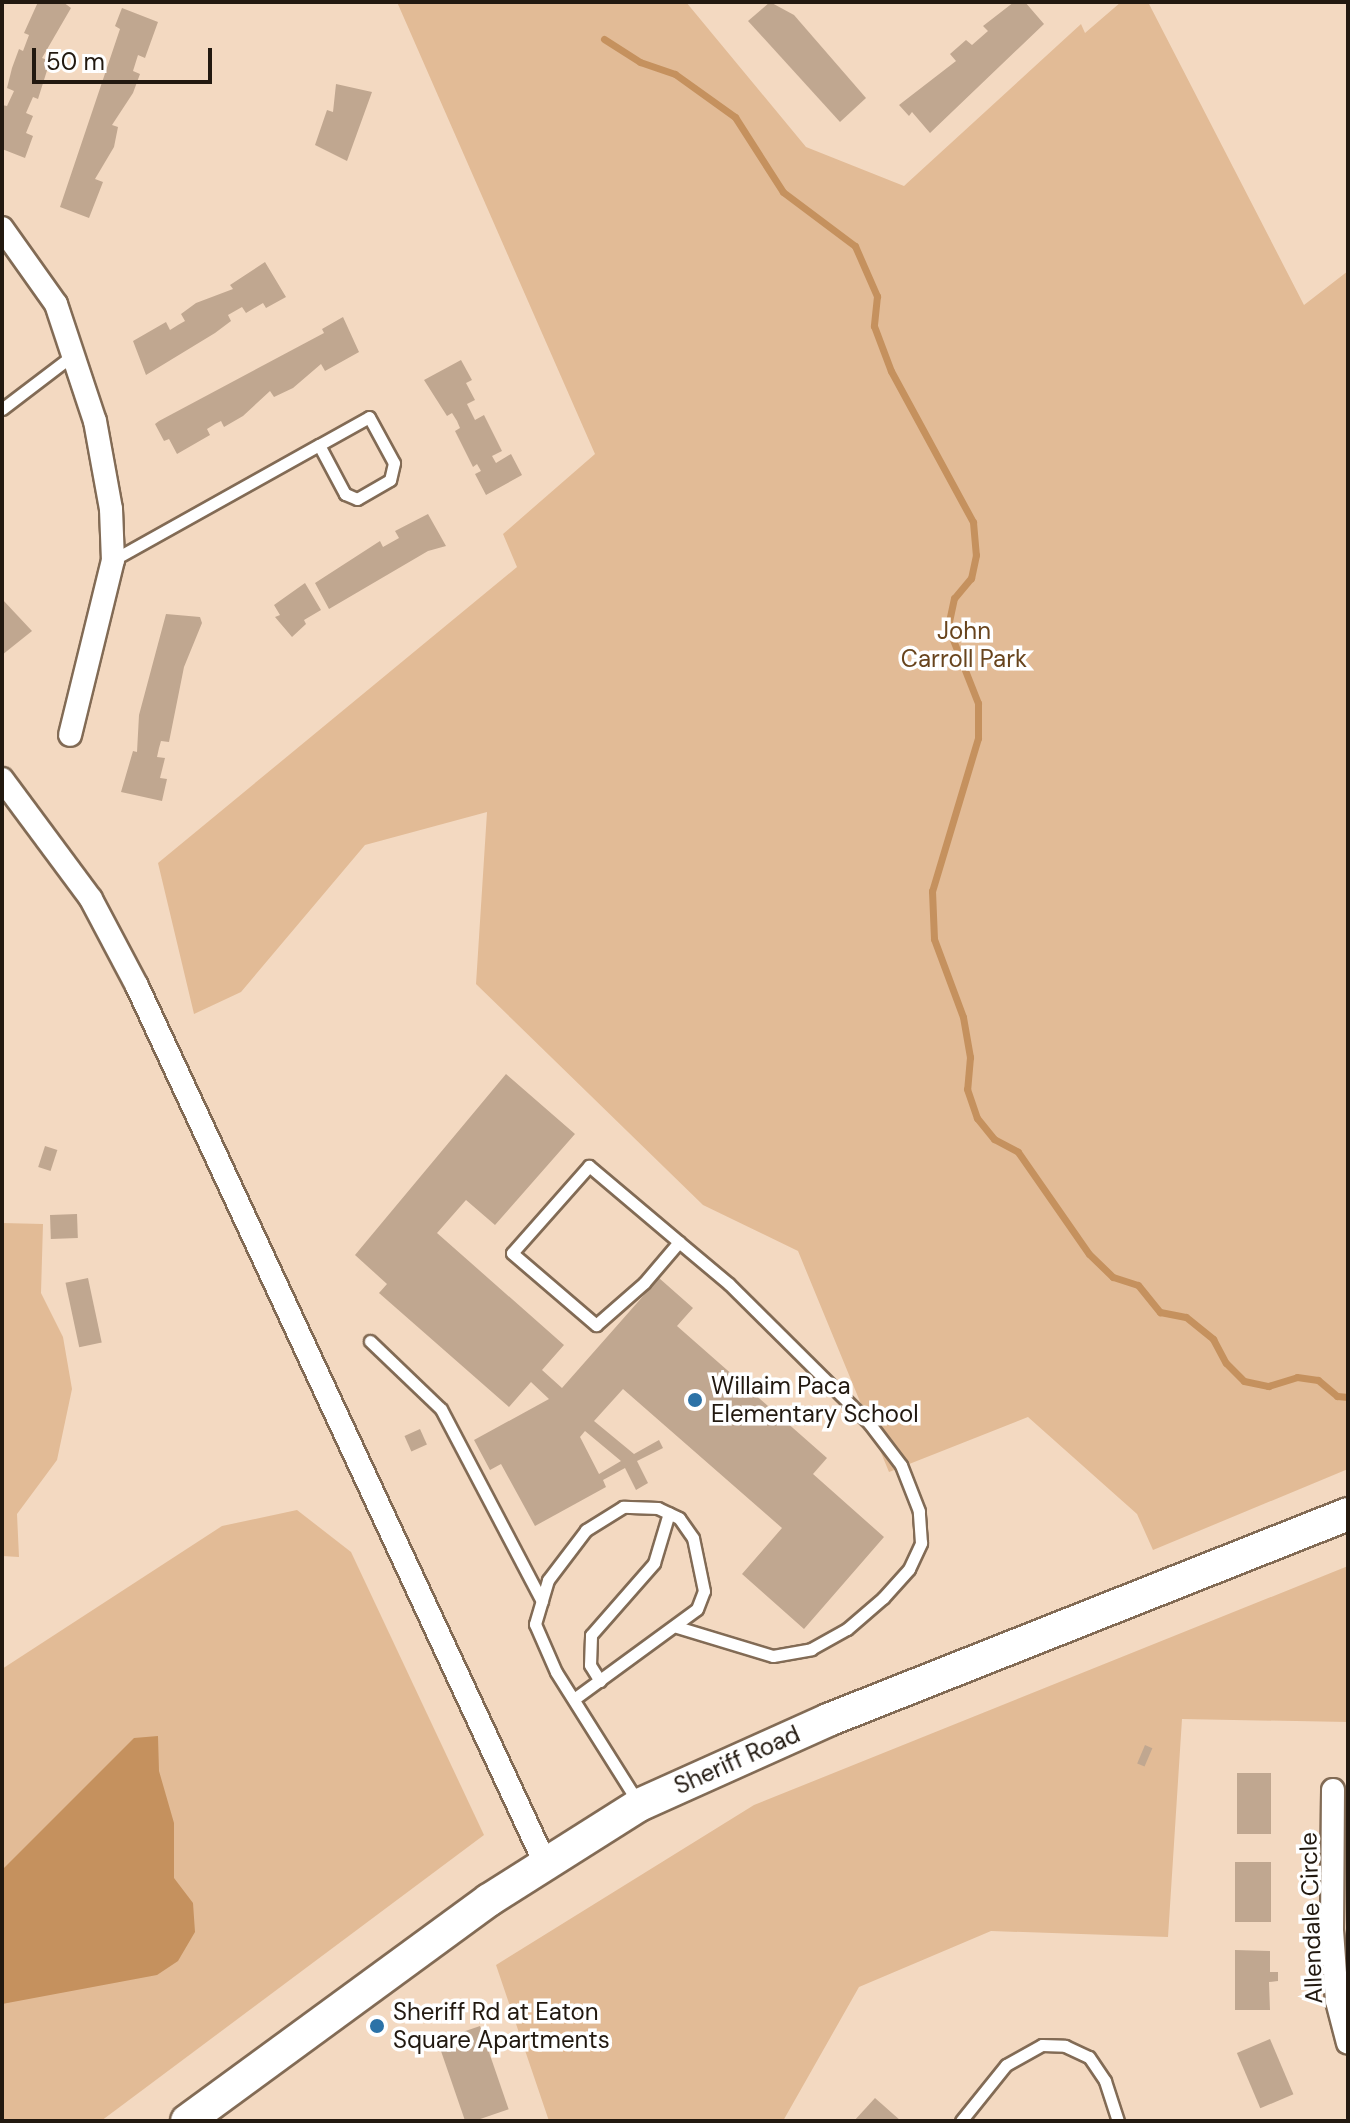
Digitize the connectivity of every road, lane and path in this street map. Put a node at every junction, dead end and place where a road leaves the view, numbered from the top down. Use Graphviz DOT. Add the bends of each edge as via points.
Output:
graph roads {
  1 [pos="2,228"];
  2 [pos="73,355"];
  3 [pos="2,409"];
  4 [pos="319,445"];
  5 [pos="113,560"];
  6 [pos="70,735"];
  7 [pos="2,779"];
  8 [pos="679,1242"];
  9 [pos="370,1341"];
  10 [pos="669,1513"];
  11 [pos="1348,1514"];
  12 [pos="542,1601"];
  13 [pos="677,1627"];
  14 [pos="600,1681"];
  15 [pos="574,1699"];
  16 [pos="1333,1790"];
  17 [pos="639,1805"];
  18 [pos="545,1863"];
  19 [pos="1348,2043"];
  20 [pos="187,2121"];
  21 [pos="961,2121"];
  22 [pos="1118,2121"];
  1 -- 2 [label="street" via="56,304"];
  2 -- 3 [label="lane"];
  2 -- 5 [label="street" via="95,421 111,509"];
  4 -- 4 [label="lane" via="369,417 394,463 390,480 357,499 345,494"];
  4 -- 5 [label="lane"];
  5 -- 6 [label="street"];
  7 -- 18 [label="street" via="91,899 137,986"];
  8 -- 8 [label="lane" via="589,1166 512,1253 596,1325 644,1283"];
  8 -- 13 [label="lane" via="869,1423 901,1465 919,1511 921,1543 909,1569 883,1598 847,1629 811,1649 773,1656"];
  9 -- 12 [label="lane" via="441,1409"];
  10 -- 12 [label="lane" via="638,1504 623,1507 586,1530 548,1580"];
  10 -- 13 [label="lane" via="693,1538 704,1591 697,1609"];
  10 -- 14 [label="lane" via="654,1563 591,1635 590,1665"];
  11 -- 17 [label="main road, Sheriff Road" via="828,1720"];
  12 -- 15 [label="lane" via="535,1624"];
  13 -- 14 [label="lane"];
  14 -- 15 [label="lane"];
  15 -- 17 [label="lane"];
  16 -- 19 [label="street, Allendale Circle" via="1332,1930 1337,2001"];
  17 -- 18 [label="main road, Sheriff Road"];
  18 -- 20 [label="main road, Sheriff Road"];
  21 -- 22 [label="lane" via="1006,2065 1042,2045 1065,2046 1089,2057 1105,2081"];
}
